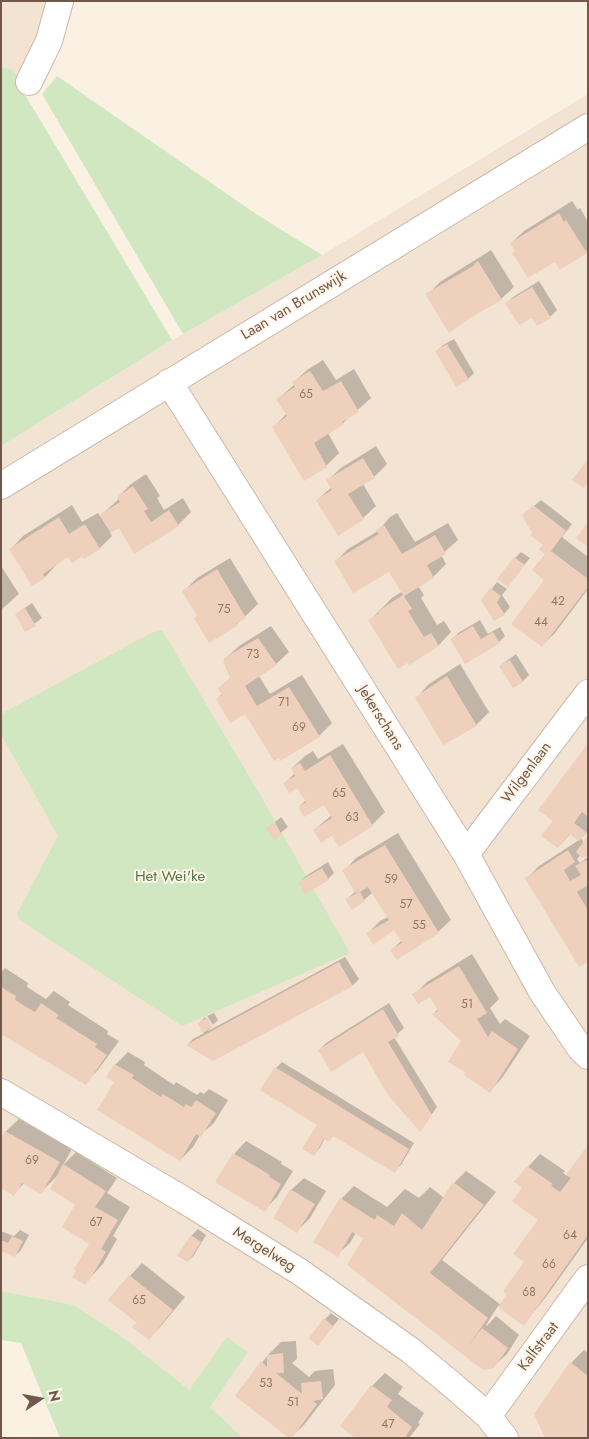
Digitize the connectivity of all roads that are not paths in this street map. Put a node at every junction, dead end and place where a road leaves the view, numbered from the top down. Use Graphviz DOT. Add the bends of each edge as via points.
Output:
graph roads {
  1 [pos="60,1"];
  2 [pos="29,82"];
  3 [pos="588,127"];
  4 [pos="169,382"];
  5 [pos="1,486"];
  6 [pos="588,693"];
  7 [pos="466,854"];
  8 [pos="588,1056"];
  9 [pos="1,1092"];
  10 [pos="588,1278"];
  11 [pos="488,1416"];
  12 [pos="505,1438"];
  1 -- 2 [label="street" via="48,41"];
  3 -- 4 [label="street, Laan van Brunswijk"];
  4 -- 5 [label="street, Laan van Brunswijk"];
  4 -- 7 [label="street, Jekerschans"];
  6 -- 7 [label="street, Wilgenlaan"];
  7 -- 8 [label="street, Jekerschans" via="542,992"];
  9 -- 11 [label="street, Mergelweg" via="300,1272 410,1350"];
  10 -- 11 [label="street, Kalfstraat"];
  11 -- 12 [label="street, Mergelweg"];
}
